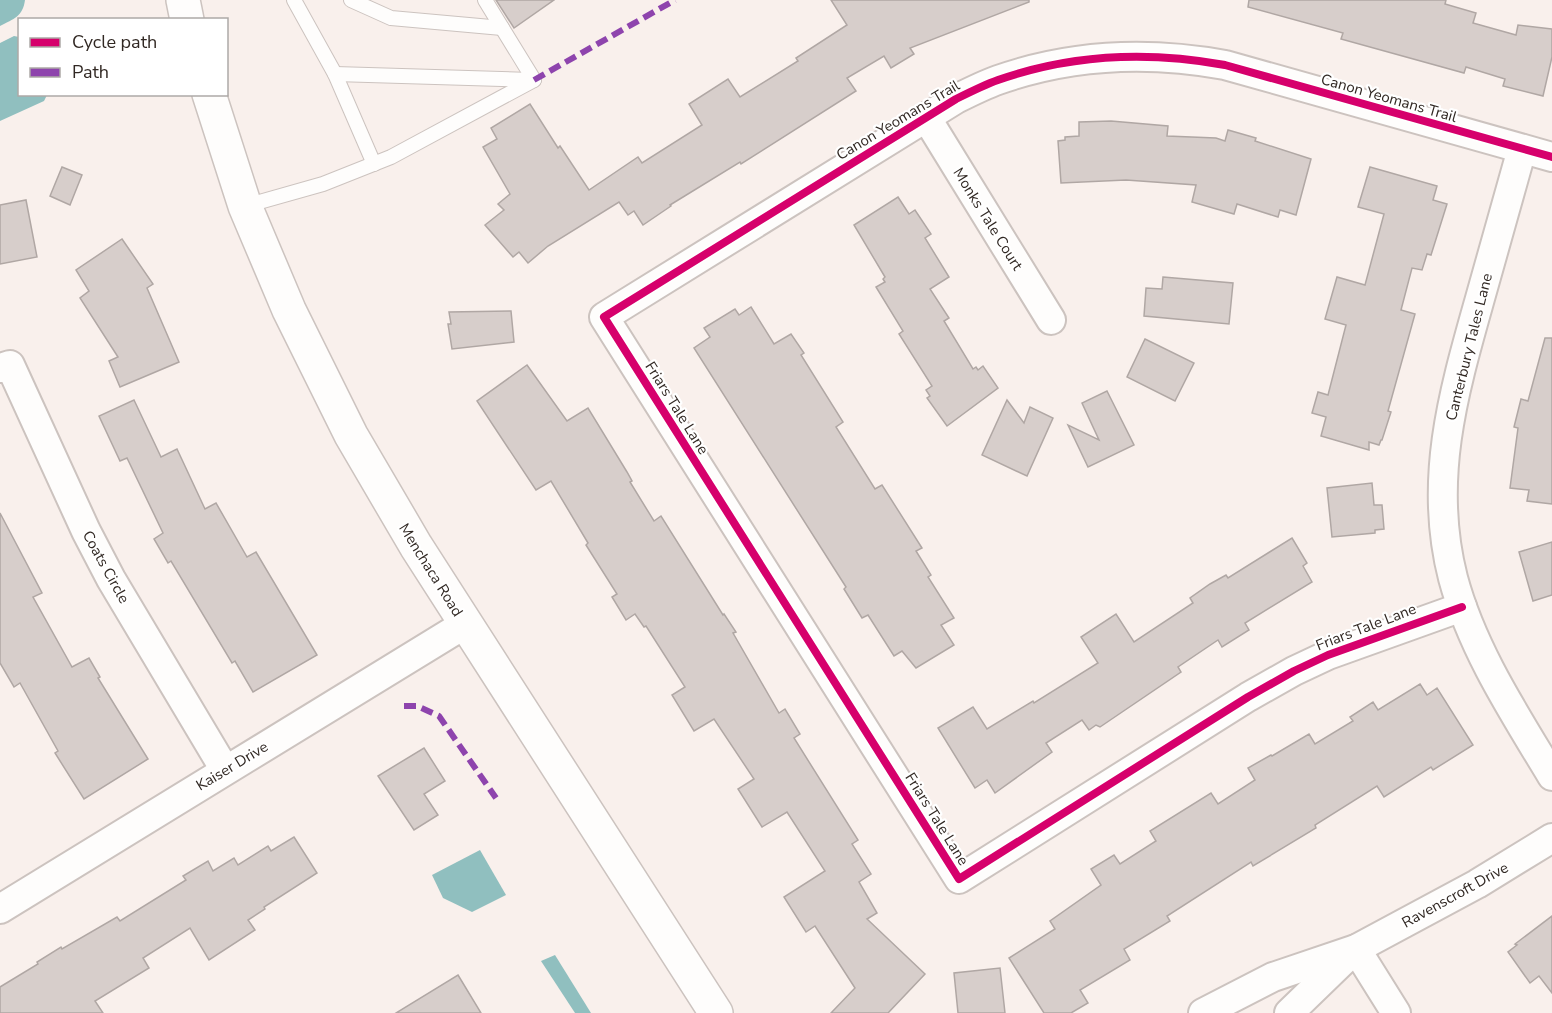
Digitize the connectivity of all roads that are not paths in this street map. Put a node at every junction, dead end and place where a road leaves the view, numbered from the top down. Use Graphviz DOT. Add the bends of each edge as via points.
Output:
graph roads {
  1 [pos="183,0"];
  2 [pos="294,0"];
  3 [pos="351,0"];
  4 [pos="485,0"];
  5 [pos="187,18"];
  6 [pos="502,28"];
  7 [pos="335,74"];
  8 [pos="534,80"];
  9 [pos="210,96"];
  10 [pos="926,117"];
  11 [pos="1522,149"];
  12 [pos="1552,158"];
  13 [pos="374,164"];
  14 [pos="245,207"];
  15 [pos="604,317"];
  16 [pos="1051,320"];
  17 [pos="0,368"];
  18 [pos="1462,607"];
  19 [pos="465,624"];
  20 [pos="225,770"];
  21 [pos="1552,776"];
  22 [pos="1552,838"];
  23 [pos="0,909"];
  24 [pos="1356,949"];
  25 [pos="716,1013"];
  26 [pos="1203,1013"];
  27 [pos="1289,1013"];
  28 [pos="1396,1013"];
  1 -- 5 [label="main road"];
  2 -- 7 [label="lane"];
  3 -- 6 [label="lane" via="391,18"];
  4 -- 6 [label="lane"];
  6 -- 8 [label="lane"];
  7 -- 8 [label="lane"];
  7 -- 13 [label="lane"];
  8 -- 13 [label="lane"];
  9 -- 14 [label="main road, Menchaca Road"];
  10 -- 11 [label="street, Canon Yeomans Trail" via="995,80 1028,70 1107,57 1185,58 1225,65"];
  10 -- 15 [label="street, Canon Yeomans Trail"];
  10 -- 16 [label="street, Monks Tale Court"];
  11 -- 12 [label="street, Canon Yeomans Trail"];
  11 -- 18 [label="street, Canterbury Tales Lane" via="1455,388 1447,432 1443,513"];
  13 -- 14 [label="lane"];
  14 -- 19 [label="main road, Menchaca Road" via="289,310 351,435"];
  15 -- 18 [label="street, Friars Tale Lane" via="959,879 1294,671 1363,641"];
  17 -- 20 [label="street, Coats Circle" via="10,365 111,579"];
  18 -- 21 [label="street, Canterbury Tales Lane" via="1491,673"];
  19 -- 20 [label="street, Kaiser Drive"];
  19 -- 25 [label="main road, Menchaca Road"];
  20 -- 23 [label="street, Kaiser Drive"];
  22 -- 24 [label="street, Ravenscroft Drive" via="1477,884"];
  24 -- 26 [label="street, Ravenscroft Drive" via="1273,977"];
  24 -- 27 [label="street, Ravenscroft Drive"];
  24 -- 28 [label="street"];
}
